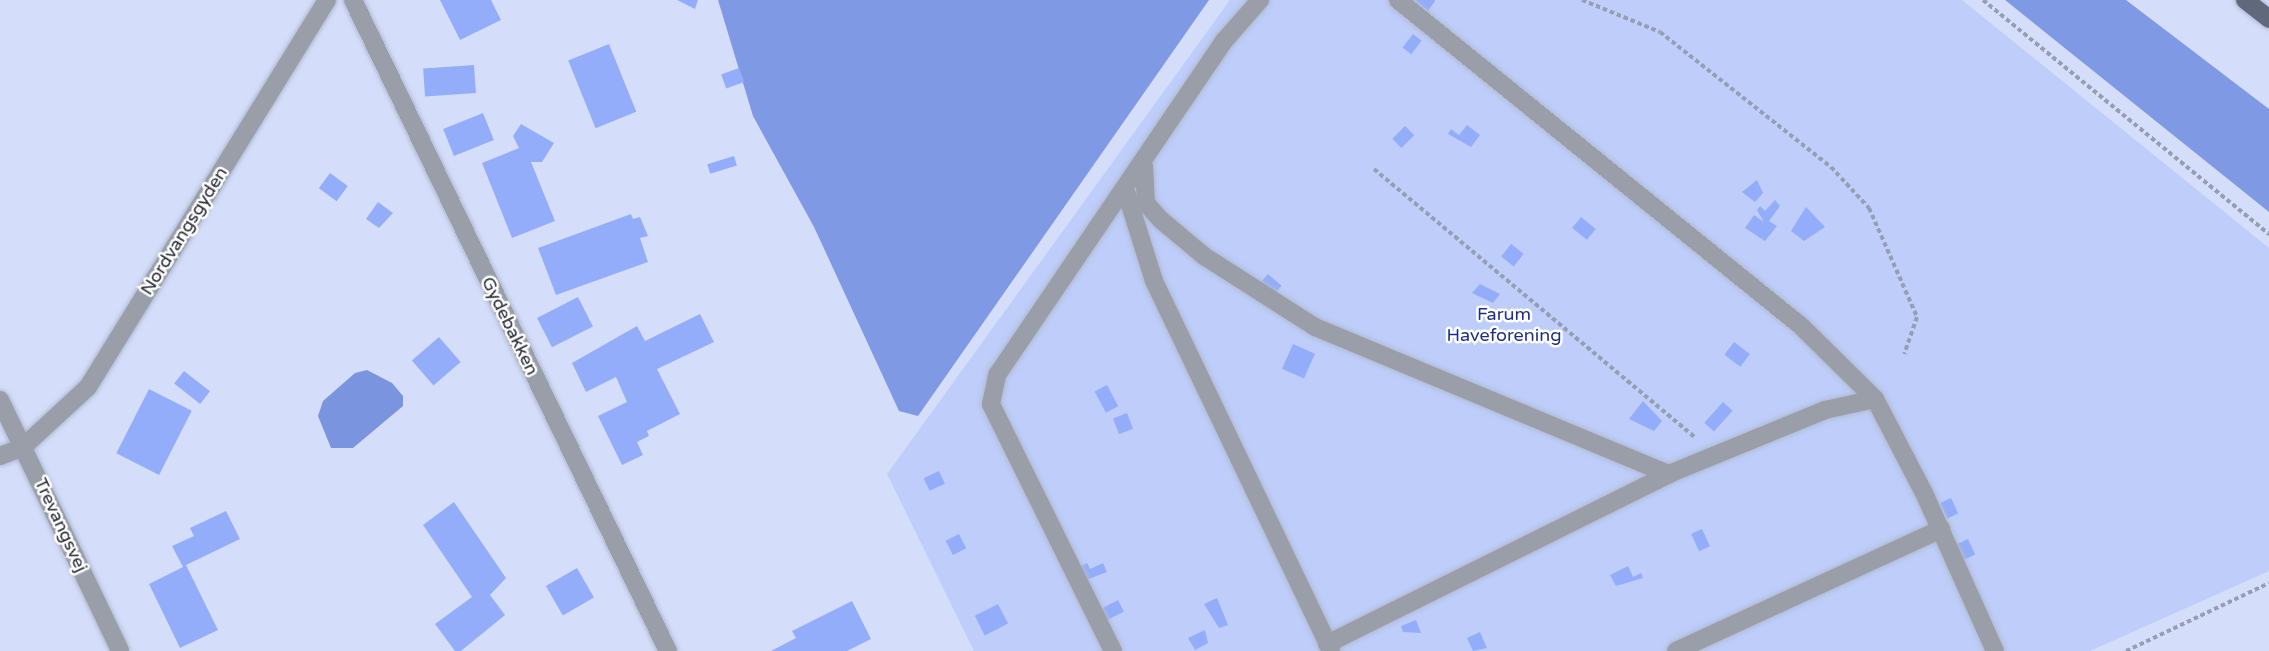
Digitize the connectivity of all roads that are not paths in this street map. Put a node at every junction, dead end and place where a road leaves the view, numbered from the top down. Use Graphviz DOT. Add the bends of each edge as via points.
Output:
graph roads {
  1 [pos="327,0"];
  2 [pos="353,0"];
  3 [pos="1260,0"];
  4 [pos="1398,0"];
  5 [pos="2245,0"];
  6 [pos="2269,19"];
  7 [pos="1144,166"];
  8 [pos="1126,192"];
  9 [pos="0,399"];
  10 [pos="1875,399"];
  11 [pos="23,447"];
  12 [pos="0,456"];
  13 [pos="1670,474"];
  14 [pos="1941,529"];
  15 [pos="1329,648"];
  16 [pos="120,651"];
  17 [pos="668,651"];
  18 [pos="1113,651"];
  19 [pos="1676,651"];
  20 [pos="1995,651"];
  1 -- 11 [label="street, Nordvangsgyden" via="88,387"];
  2 -- 17 [label="street, Gydebakken"];
  3 -- 7 [label="street" via="1224,41"];
  4 -- 10 [label="street" via="1801,326"];
  5 -- 6 [label="main road"];
  7 -- 8 [label="street"];
  7 -- 13 [label="street" via="1146,203 1161,220 1204,255 1315,327"];
  8 -- 15 [label="street" via="1154,280"];
  8 -- 18 [label="street" via="998,375 991,404"];
  9 -- 11 [label="street, Trevangsvej"];
  10 -- 13 [label="street" via="1825,411"];
  10 -- 14 [label="street"];
  11 -- 12 [label="street"];
  11 -- 16 [label="street, Trevangsvej"];
  13 -- 15 [label="street"];
  14 -- 19 [label="street"];
  14 -- 20 [label="street"];
}
